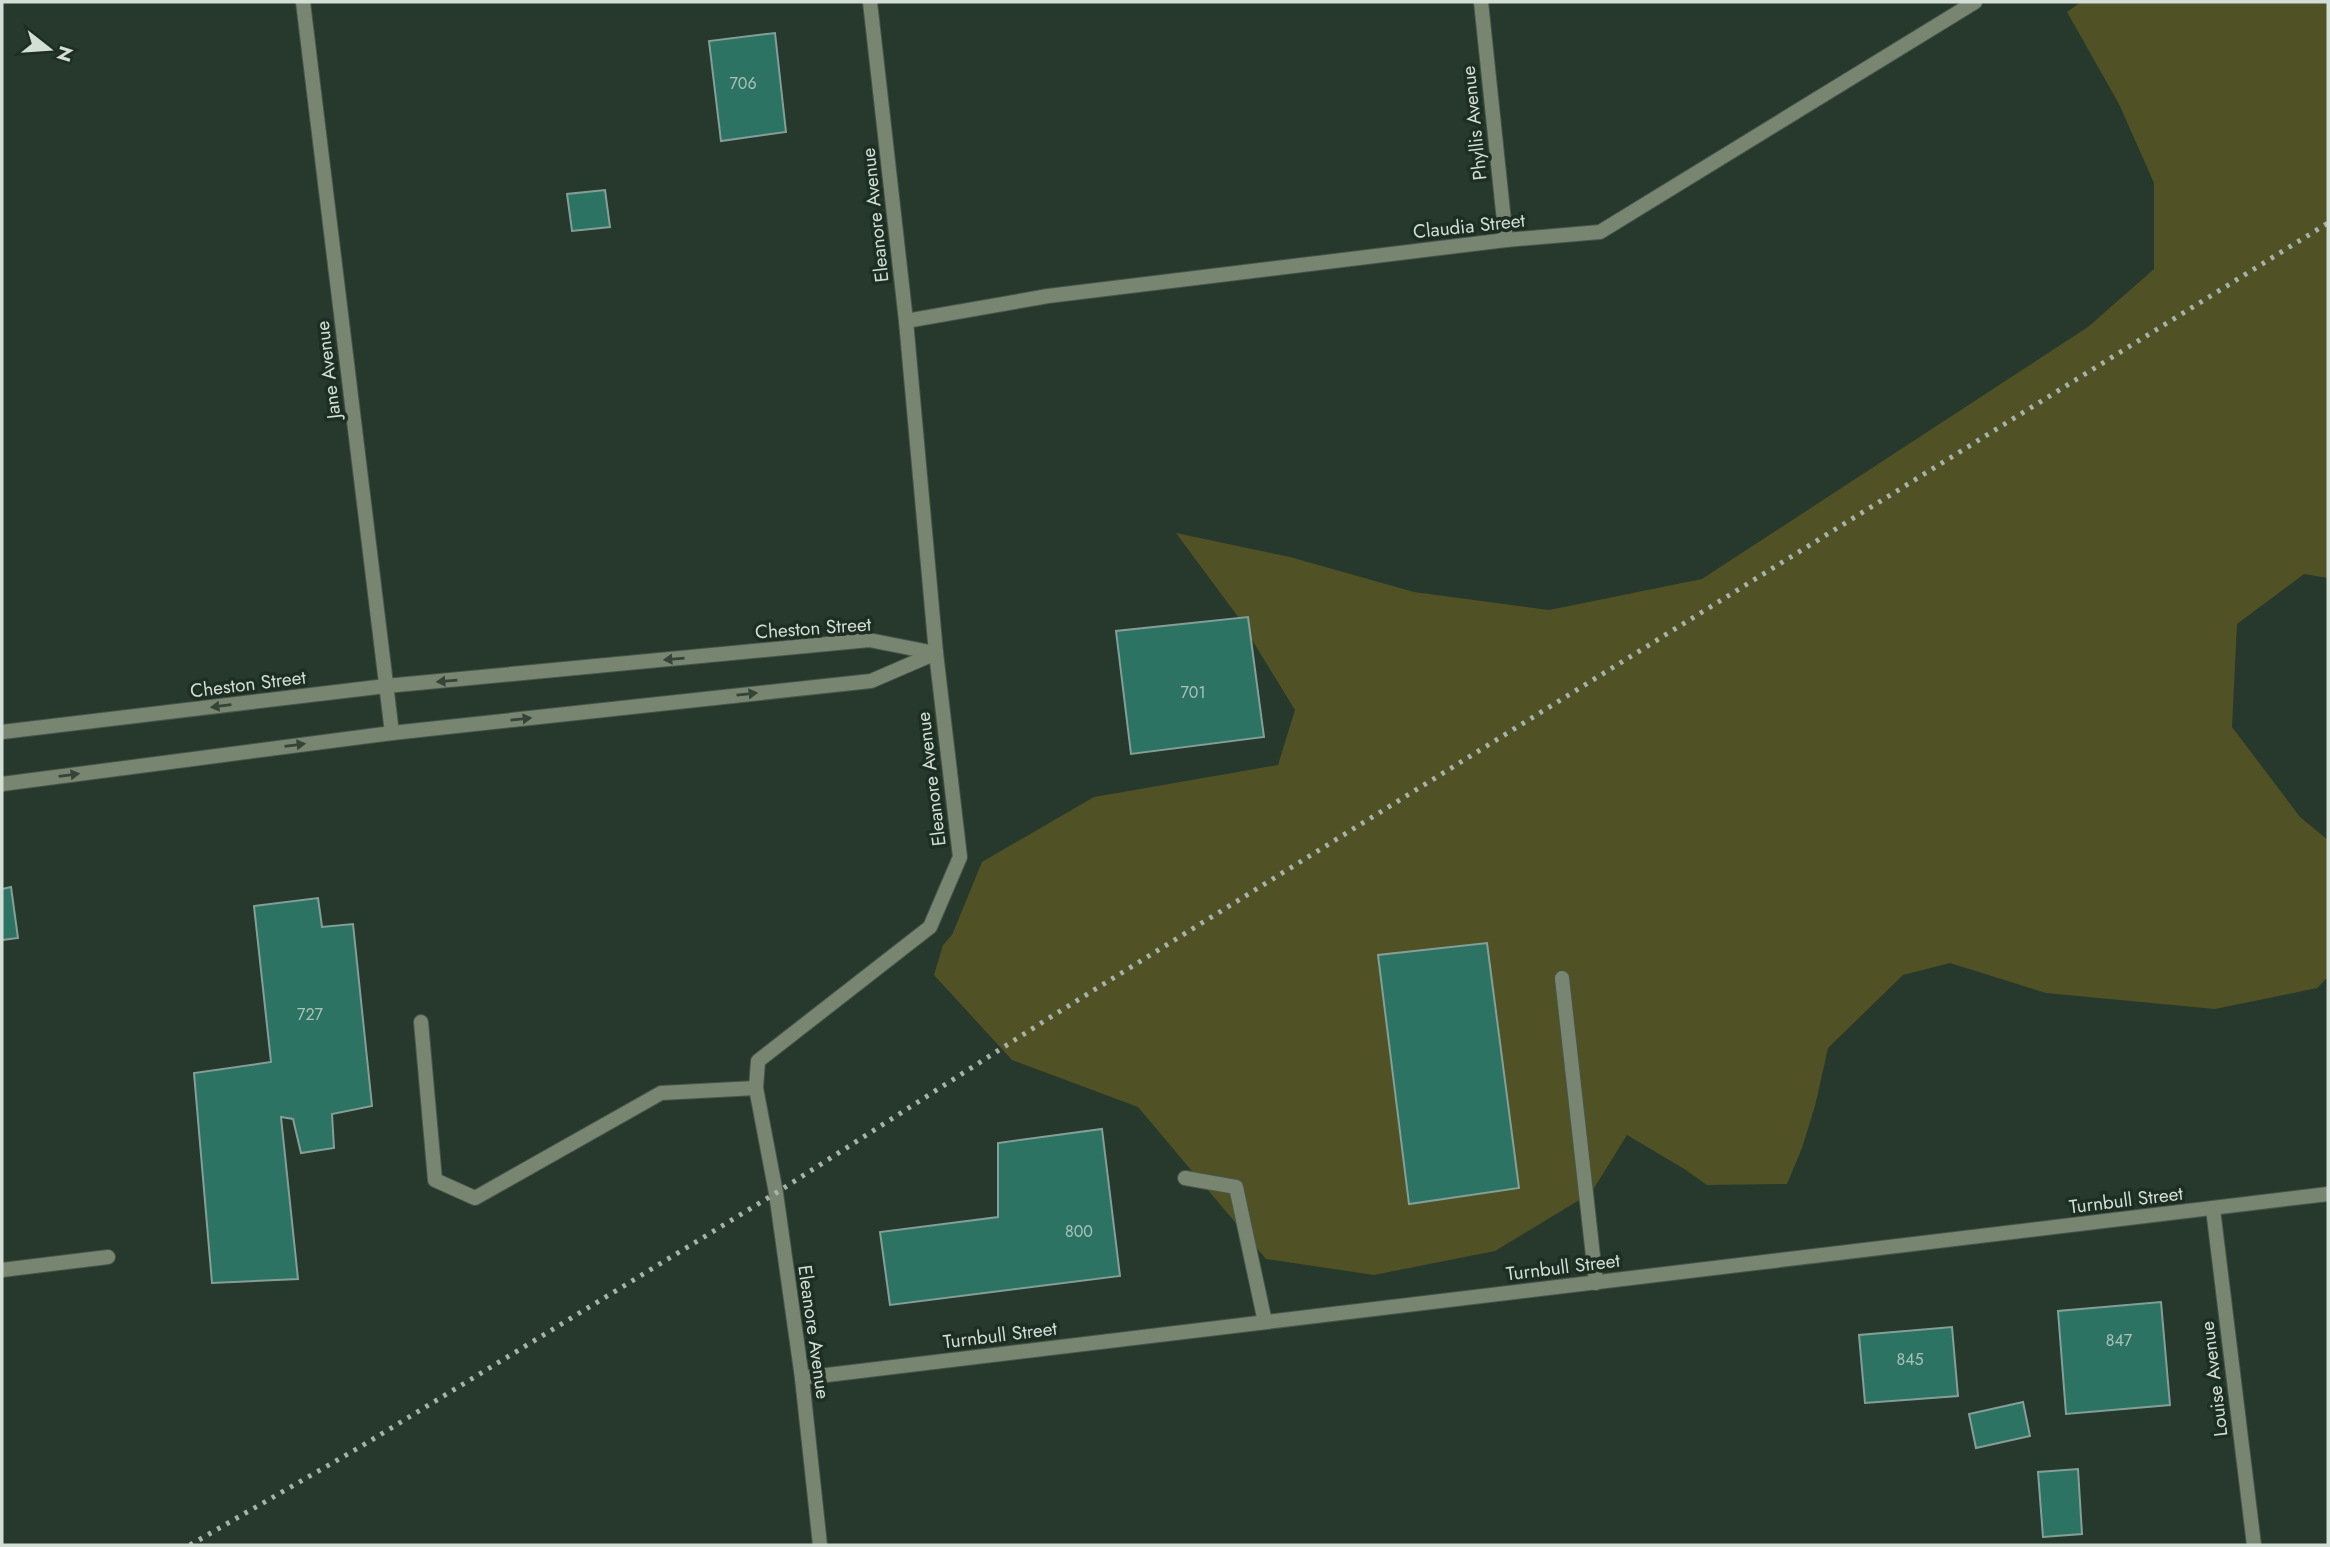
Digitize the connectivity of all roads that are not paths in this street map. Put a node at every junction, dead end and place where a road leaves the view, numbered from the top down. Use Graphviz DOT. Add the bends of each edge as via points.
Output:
graph roads {
  1 [pos="303,2"];
  2 [pos="870,2"];
  3 [pos="1481,2"];
  4 [pos="1975,2"];
  5 [pos="1506,240"];
  6 [pos="906,321"];
  7 [pos="936,653"];
  8 [pos="386,686"];
  9 [pos="2,733"];
  10 [pos="392,733"];
  11 [pos="2,784"];
  12 [pos="1562,978"];
  13 [pos="421,1022"];
  14 [pos="756,1088"];
  15 [pos="1185,1178"];
  16 [pos="2328,1194"];
  17 [pos="2213,1209"];
  18 [pos="108,1256"];
  19 [pos="2,1270"];
  20 [pos="1596,1283"];
  21 [pos="1265,1322"];
  22 [pos="802,1378"];
  23 [pos="820,1545"];
  24 [pos="2254,1545"];
  1 -- 8 [label="street, Jane Avenue"];
  2 -- 6 [label="street, Eleanore Avenue"];
  3 -- 5 [label="street, Phyllis Avenue"];
  4 -- 5 [label="street, Claudia Street" via="1600,233"];
  5 -- 6 [label="street, Claudia Street" via="1048,296"];
  6 -- 7 [label="street, Eleanore Avenue"];
  7 -- 8 [label="street, Cheston Street, one-way" via="869,640"];
  10 -- 7 [label="street, one-way" via="871,681"];
  7 -- 14 [label="street, Eleanore Avenue" via="960,858 930,927 758,1061"];
  8 -- 9 [label="street, Cheston Street, one-way"];
  8 -- 10 [label="street, Jane Avenue"];
  11 -- 10 [label="street, one-way"];
  12 -- 20 [label="street"];
  13 -- 14 [label="street" via="435,1180 475,1198 661,1093"];
  14 -- 22 [label="street, Eleanore Avenue"];
  15 -- 21 [label="street" via="1236,1187"];
  16 -- 17 [label="street, Turnbull Street"];
  17 -- 20 [label="street, Turnbull Street"];
  17 -- 24 [label="street, Louise Avenue"];
  18 -- 19 [label="street"];
  20 -- 21 [label="street, Turnbull Street"];
  21 -- 22 [label="street, Turnbull Street"];
  22 -- 23 [label="street, Eleanore Avenue"];
}
